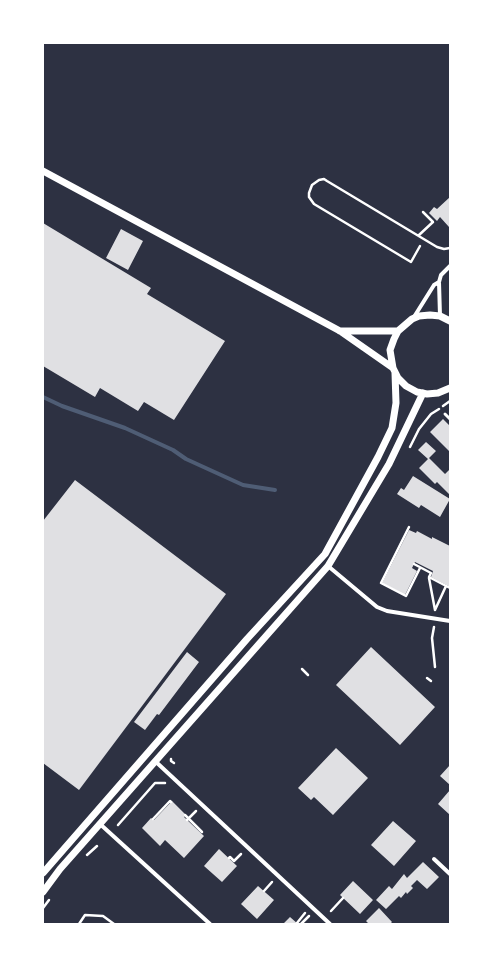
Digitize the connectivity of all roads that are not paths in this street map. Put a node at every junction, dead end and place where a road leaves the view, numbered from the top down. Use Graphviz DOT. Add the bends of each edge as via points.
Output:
graph roads {
  1 [pos="43,171"];
  2 [pos="450,266"];
  3 [pos="439,282"];
  4 [pos="440,316"];
  5 [pos="412,319"];
  6 [pos="450,321"];
  7 [pos="398,331"];
  8 [pos="340,332"];
  9 [pos="394,371"];
  10 [pos="450,388"];
  11 [pos="423,393"];
  12 [pos="445,414"];
  13 [pos="450,419"];
  14 [pos="328,566"];
  15 [pos="450,621"];
  16 [pos="155,761"];
  17 [pos="100,824"];
  18 [pos="434,859"];
  19 [pos="43,874"];
  20 [pos="450,874"];
  21 [pos="43,892"];
  22 [pos="210,924"];
  23 [pos="330,924"];
  1 -- 8 [label="street"];
  2 -- 3 [label="street" via="441,275"];
  3 -- 4 [label="street"];
  3 -- 5 [label="street" via="434,285"];
  4 -- 5 [label="street" via="419,316"];
  4 -- 6 [label="street"];
  5 -- 7 [label="street"];
  7 -- 8 [label="street"];
  7 -- 9 [label="street" via="390,350"];
  8 -- 9 [label="street"];
  9 -- 11 [label="street" via="406,386"];
  9 -- 19 [label="street" via="396,403 392,428 324,554 246,639"];
  10 -- 11 [label="street" via="438,393"];
  11 -- 14 [label="street" via="389,464"];
  12 -- 13 [label="lane"];
  14 -- 15 [label="street" via="377,607 387,611"];
  14 -- 16 [label="street"];
  16 -- 17 [label="street"];
  16 -- 23 [label="street"];
  17 -- 21 [label="street"];
  17 -- 22 [label="street"];
  18 -- 20 [label="street"];
}
